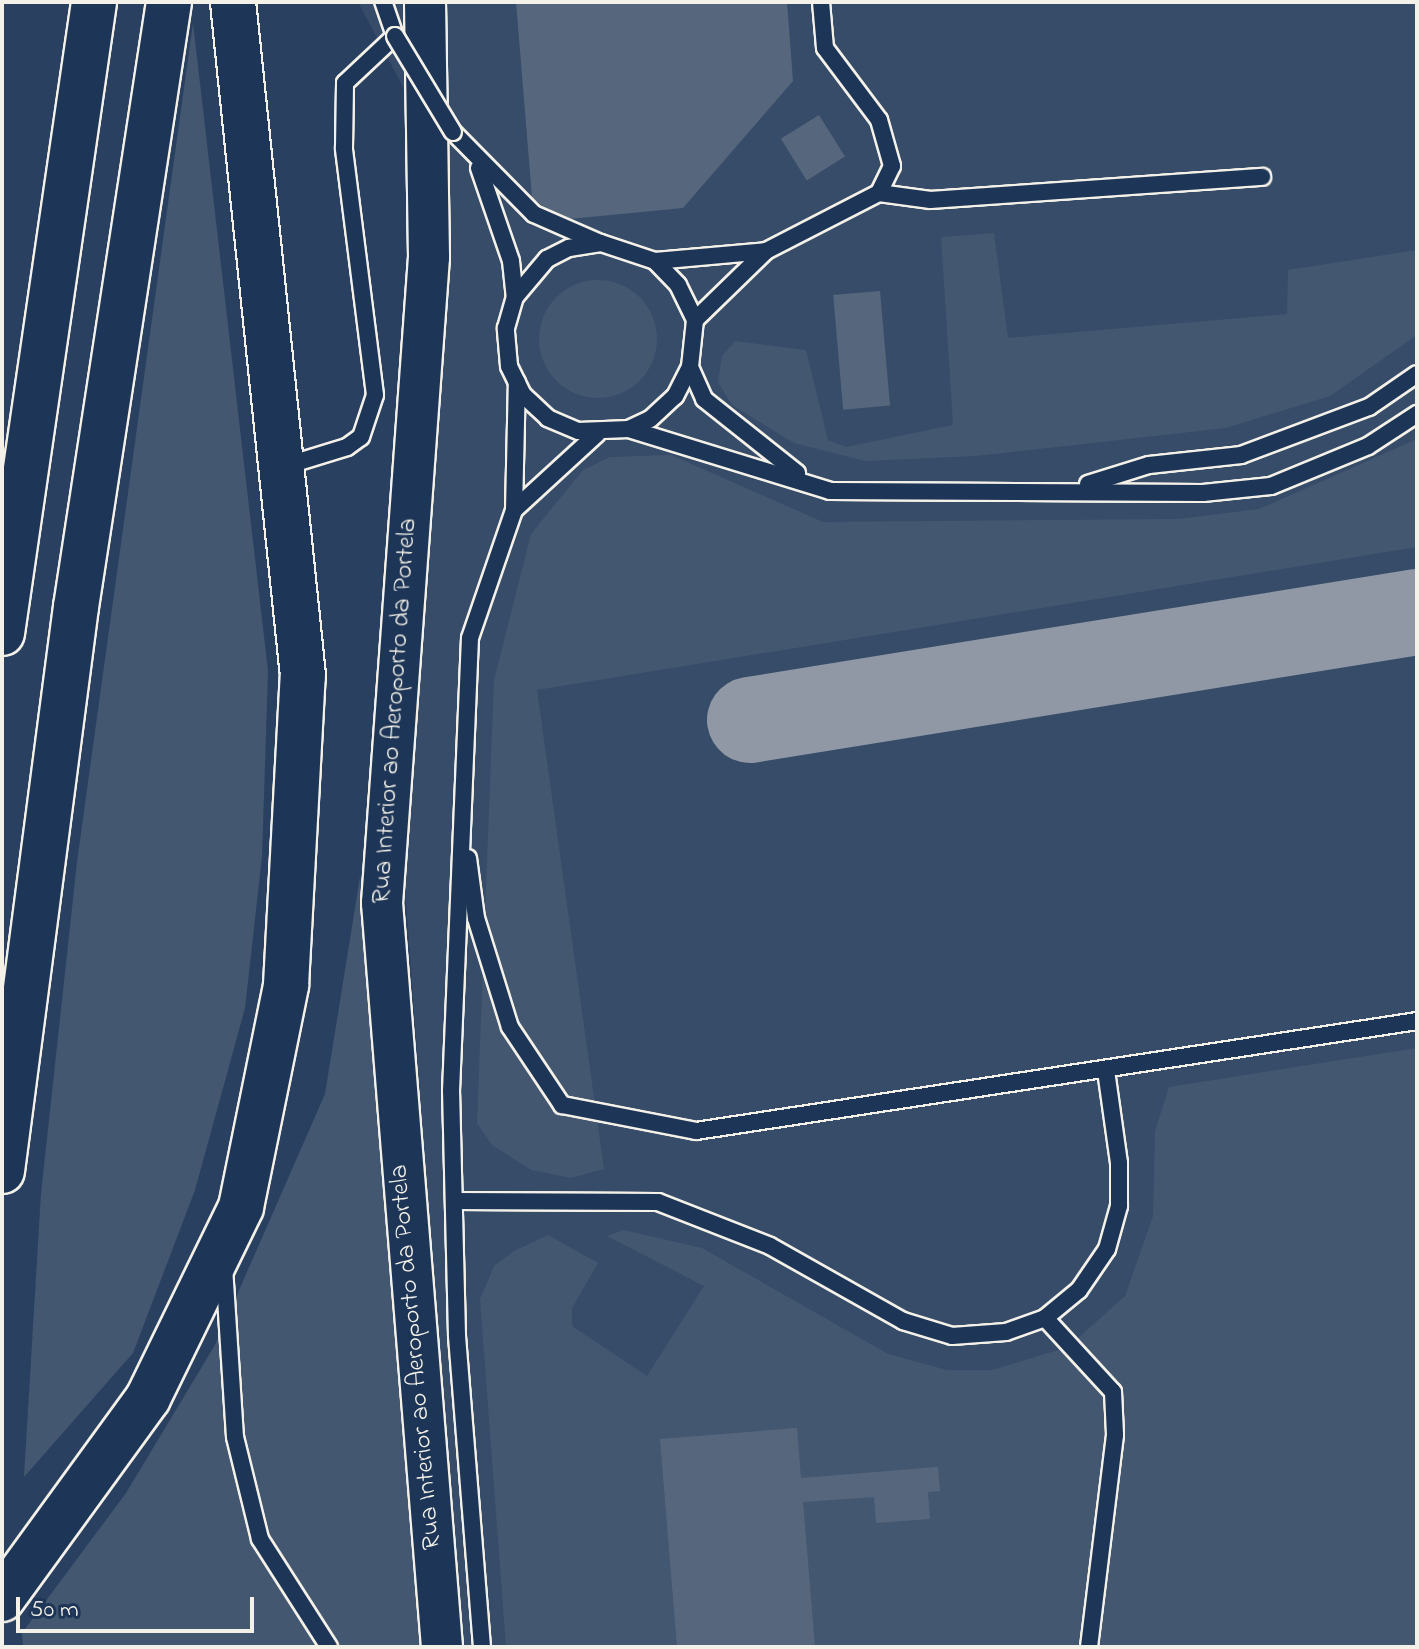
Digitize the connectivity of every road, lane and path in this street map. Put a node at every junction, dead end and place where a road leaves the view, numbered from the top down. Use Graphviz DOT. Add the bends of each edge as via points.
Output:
graph roads {
  1 [pos="94,2"];
  2 [pos="169,2"];
  3 [pos="233,2"];
  4 [pos="383,2"];
  5 [pos="821,2"];
  6 [pos="417,13"];
  7 [pos="477,163"];
  8 [pos="1262,177"];
  9 [pos="879,193"];
  10 [pos="601,243"];
  11 [pos="766,251"];
  12 [pos="655,261"];
  13 [pos="515,297"];
  14 [pos="695,320"];
  15 [pos="690,367"];
  16 [pos="1417,374"];
  17 [pos="517,382"];
  18 [pos="1417,414"];
  19 [pos="629,429"];
  20 [pos="597,434"];
  21 [pos="277,469"];
  22 [pos="1075,487"];
  23 [pos="830,491"];
  24 [pos="514,510"];
  25 [pos="2,633"];
  26 [pos="463,812"];
  27 [pos="1417,1021"];
  28 [pos="1106,1070"];
  29 [pos="2,1171"];
  30 [pos="455,1201"];
  31 [pos="222,1245"];
  32 [pos="1045,1318"];
  33 [pos="47,1537"];
  34 [pos="2,1584"];
  35 [pos="2,1599"];
  36 [pos="329,1647"];
  37 [pos="442,1647"];
  38 [pos="482,1647"];
  39 [pos="1089,1647"];
  1 -- 25 [label="highway"];
  2 -- 29 [label="highway" via="76,607"];
  3 -- 21 [label="highway"];
  4 -- 6 [label="lane"];
  5 -- 9 [label="lane" via="825,48 879,120 892,166"];
  6 -- 7 [label="lane, bridge" via="453,132"];
  6 -- 21 [label="lane" via="345,83 344,148 375,395 361,437 347,447"];
  6 -- 37 [label="street, Rua Interior ao Aeroporto da Portela" via="429,257 382,903"];
  7 -- 10 [label="lane" via="534,214"];
  7 -- 13 [label="lane" via="511,261"];
  8 -- 9 [label="lane" via="931,200"];
  9 -- 11 [label="lane"];
  10 -- 12 [label="lane"];
  10 -- 13 [label="lane" via="547,259"];
  11 -- 12 [label="lane"];
  11 -- 14 [label="lane"];
  12 -- 14 [label="lane" via="678,285"];
  13 -- 17 [label="lane" via="506,328"];
  14 -- 15 [label="lane"];
  15 -- 19 [label="lane" via="675,396"];
  15 -- 23 [label="lane" via="704,399 761,450"];
  16 -- 22 [label="lane" via="1369,407 1241,455 1149,465"];
  17 -- 20 [label="lane" via="548,418"];
  17 -- 24 [label="lane"];
  18 -- 22 [label="lane" via="1368,446 1271,486 1203,493"];
  19 -- 20 [label="lane"];
  19 -- 23 [label="lane"];
  20 -- 24 [label="lane"];
  21 -- 31 [label="highway" via="303,676 295,882 271,1059 241,1207"];
  22 -- 23 [label="lane"];
  24 -- 26 [label="lane" via="470,638"];
  26 -- 28 [label="lane" via="476,918 510,1027 562,1105 696,1131"];
  26 -- 30 [label="lane" via="451,1091"];
  27 -- 28 [label="lane"];
  28 -- 32 [label="lane" via="1119,1206 1107,1249 1086,1280"];
  30 -- 32 [label="lane" via="658,1202 770,1246 903,1321 952,1336 1006,1332"];
  30 -- 38 [label="lane" via="457,1335"];
  31 -- 33 [label="highway" via="148,1398"];
  31 -- 36 [label="lane" via="235,1437 260,1539"];
  32 -- 39 [label="lane" via="1113,1392 1115,1435"];
  33 -- 34 [label="highway"];
  33 -- 35 [label="highway"];
}
